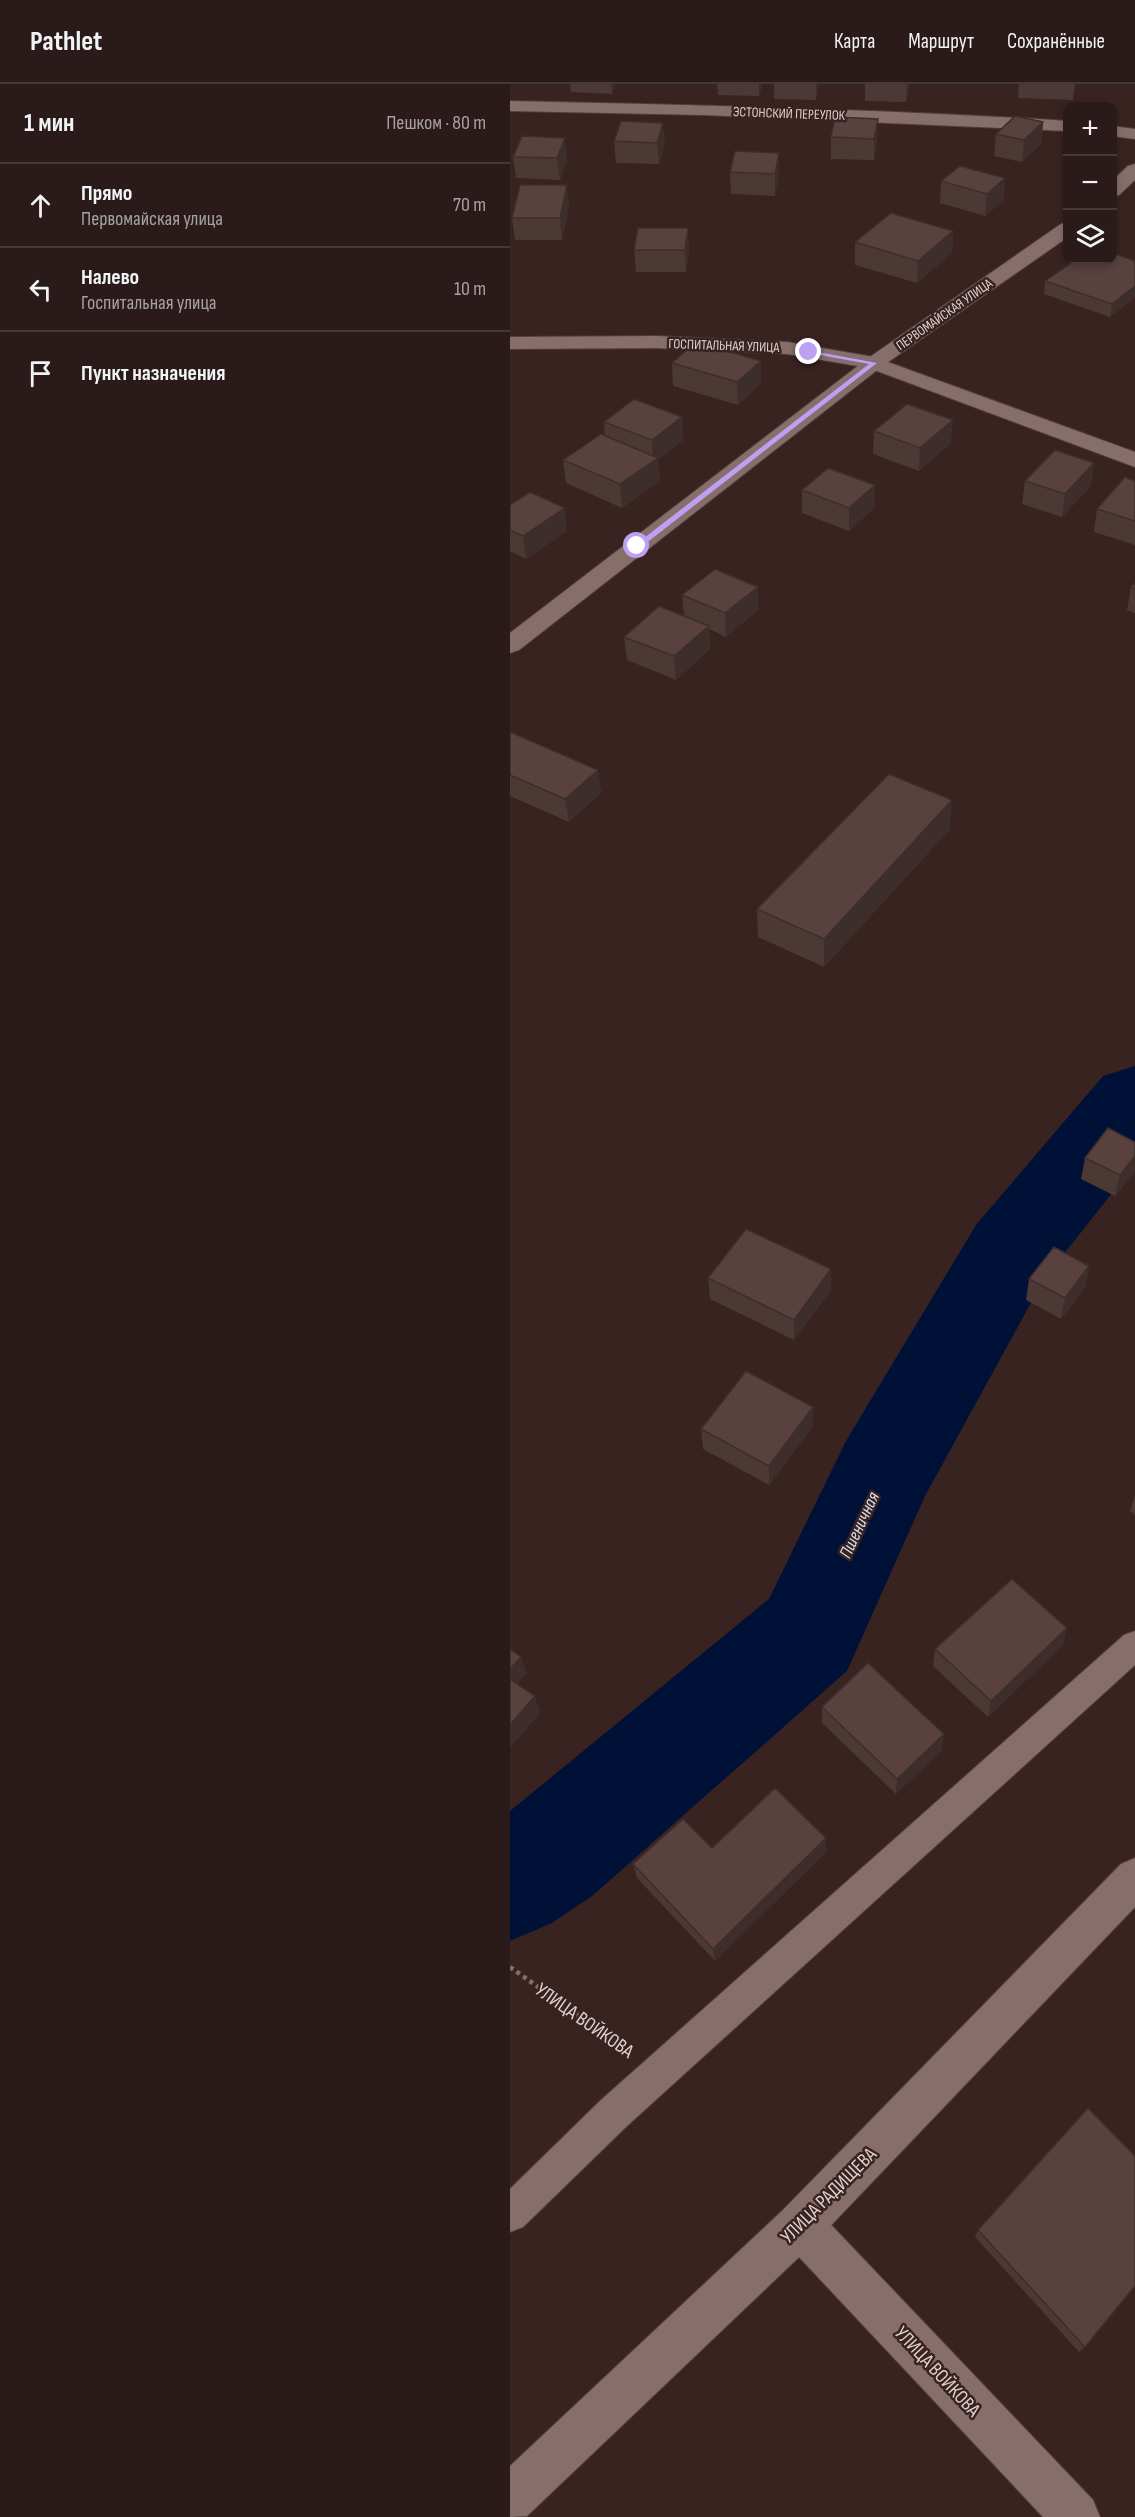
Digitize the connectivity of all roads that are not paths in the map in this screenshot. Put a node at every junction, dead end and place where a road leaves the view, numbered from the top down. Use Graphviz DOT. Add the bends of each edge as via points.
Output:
graph roads {
  1 [pos="510,106"];
  2 [pos="1063,126"];
  3 [pos="1117,132"];
  4 [pos="1135,134"];
  5 [pos="1135,170"];
  6 [pos="1117,187"];
  7 [pos="1063,231"];
  8 [pos="510,343"];
  9 [pos="874,363"];
  10 [pos="1135,460"];
  11 [pos="510,645"];
  12 [pos="1135,1645"];
  13 [pos="1135,1878"];
  14 [pos="510,2214"];
  15 [pos="800,2225"];
  16 [pos="510,2499"];
  17 [pos="1076,2517"];
  1 -- 2 [label="street, ЭСТОНСКИЙ ПЕРЕУЛОК"];
  3 -- 4 [label="street"];
  5 -- 6 [label="street"];
  7 -- 9 [label="street, ПЕРВОМАЙСКАЯ УЛИЦА"];
  8 -- 9 [label="street, ГОСПИТАЛЬНАЯ УЛИЦА" via="657,342 788,348"];
  9 -- 10 [label="street, ГОСПИТАЛЬНАЯ УЛИЦА"];
  9 -- 11 [label="street, ПЕРВОМАЙСКАЯ УЛИЦА"];
  12 -- 14 [label="lane" via="614,2113"];
  13 -- 15 [label="street, УЛИЦА РАДИЩЕВА"];
  15 -- 16 [label="street, УЛИЦА РАДИЩЕВА"];
  15 -- 17 [label="street, УЛИЦА ВОЙКОВА"];
}
